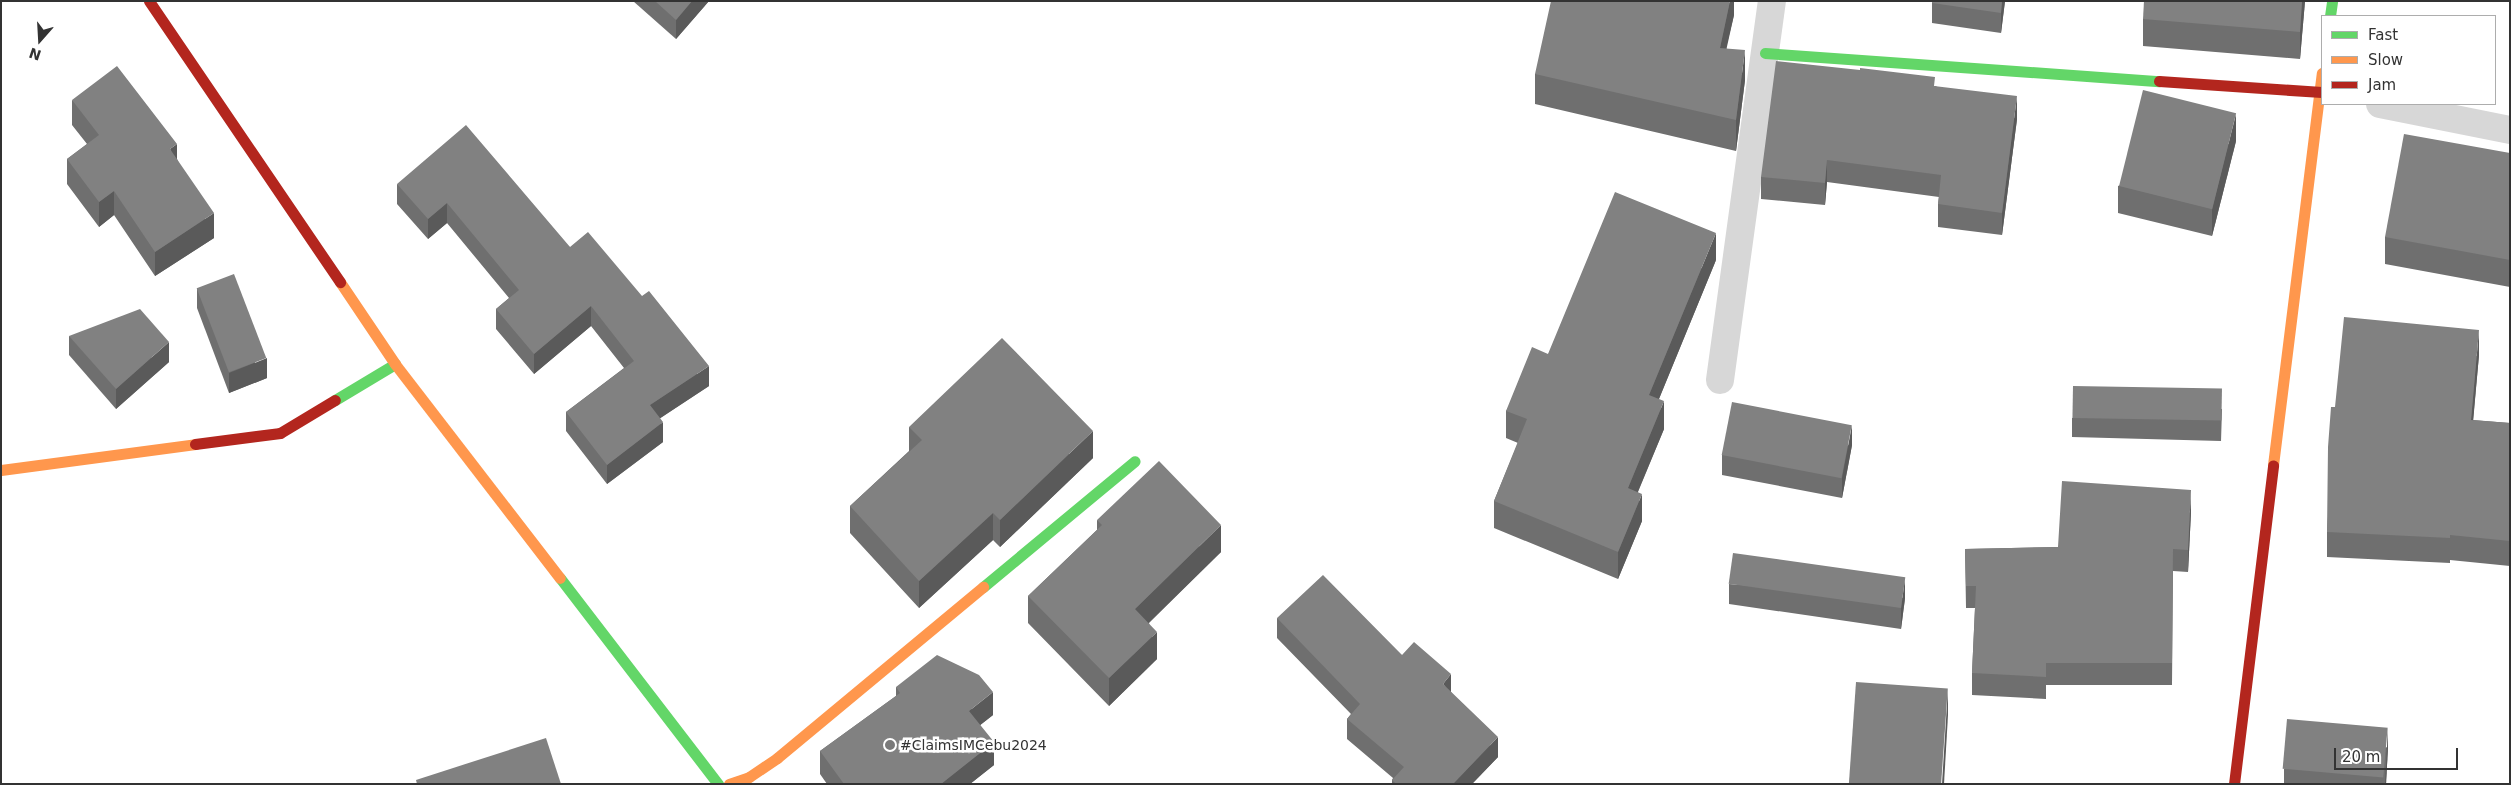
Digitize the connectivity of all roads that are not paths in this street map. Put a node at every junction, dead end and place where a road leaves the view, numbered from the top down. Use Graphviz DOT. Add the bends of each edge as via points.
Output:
graph roads {
  1 [pos="149,1"];
  2 [pos="1772,1"];
  3 [pos="2332,1"];
  4 [pos="2330,15"];
  5 [pos="1765,53"];
  6 [pos="2321,92"];
  7 [pos="2385,105"];
  8 [pos="2510,130"];
  9 [pos="395,364"];
  10 [pos="1720,380"];
  11 [pos="1135,461"];
  12 [pos="1,470"];
  13 [pos="718,784"];
  14 [pos="729,784"];
  15 [pos="2234,784"];
  1 -- 9 [label="street"];
  2 -- 5 [label="street"];
  3 -- 4 [label="street"];
  5 -- 6 [label="street"];
  5 -- 10 [label="street"];
  6 -- 15 [label="street"];
  7 -- 8 [label="street"];
  9 -- 12 [label="street" via="280,433"];
  9 -- 13 [label="street"];
  11 -- 14 [label="street" via="777,758 749,777"];
}
